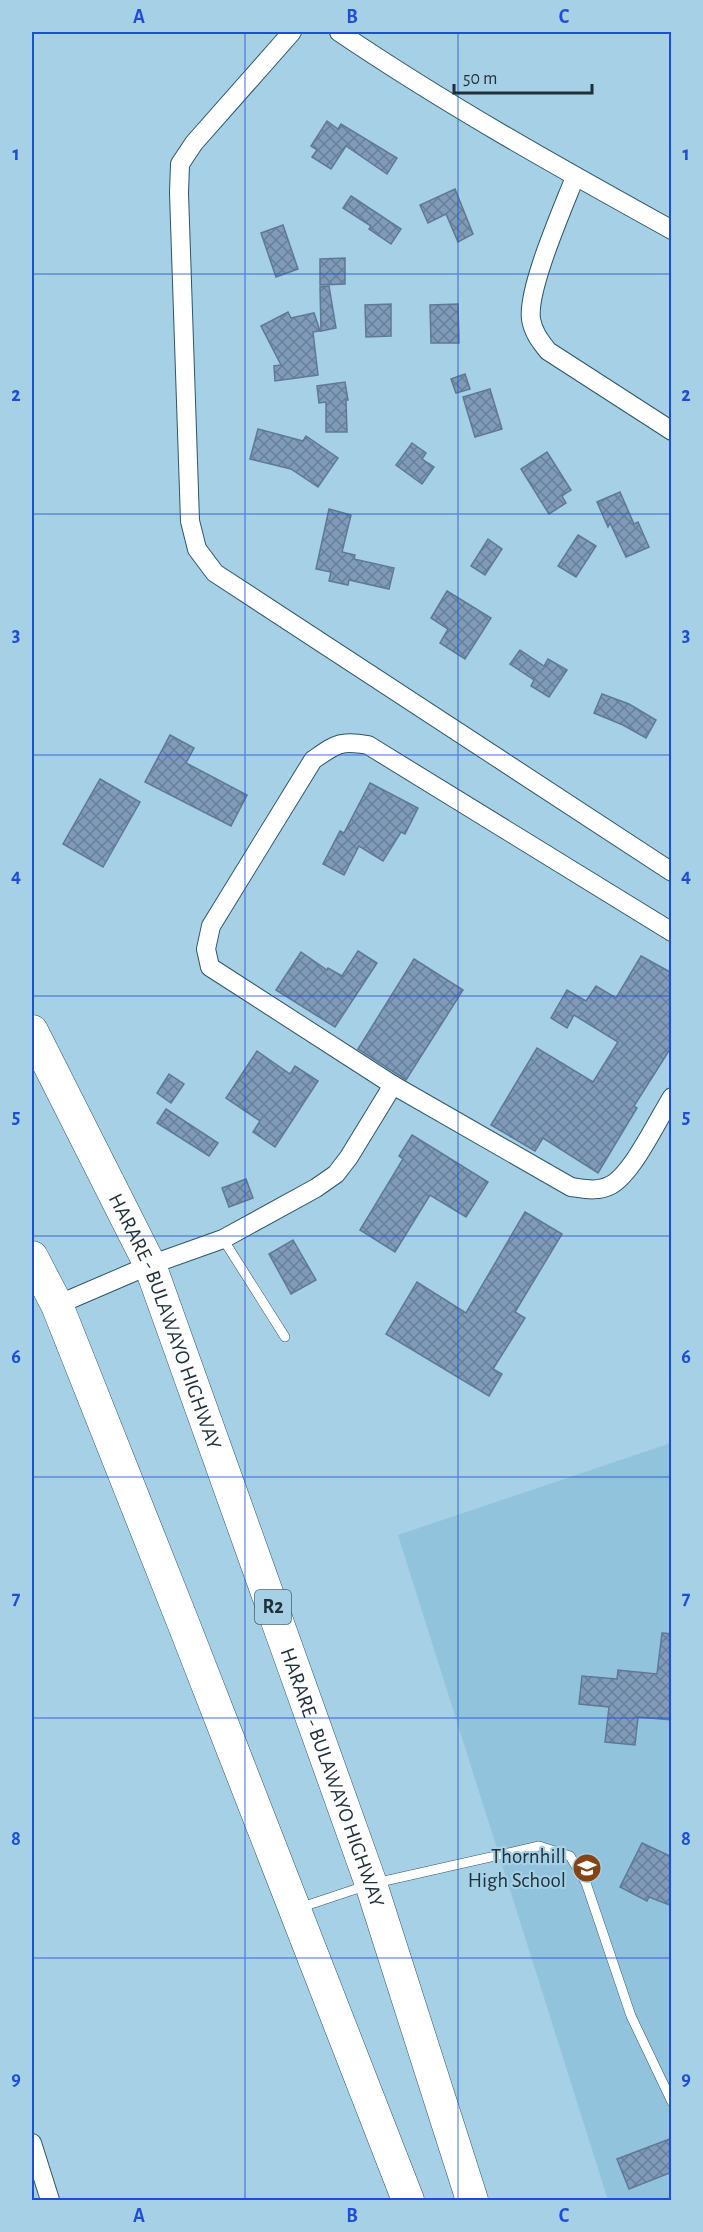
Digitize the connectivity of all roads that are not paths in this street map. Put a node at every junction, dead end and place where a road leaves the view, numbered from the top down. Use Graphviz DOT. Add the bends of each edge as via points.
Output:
graph roads {
  1 [pos="292,32"];
  2 [pos="339,32"];
  3 [pos="575,177"];
  4 [pos="672,230"];
  5 [pos="672,431"];
  6 [pos="672,872"];
  7 [pos="672,932"];
  8 [pos="32,1030"];
  9 [pos="393,1085"];
  10 [pos="672,1097"];
  11 [pos="223,1239"];
  12 [pos="32,1257"];
  13 [pos="150,1265"];
  14 [pos="57,1305"];
  15 [pos="285,1337"];
  16 [pos="371,1884"];
  17 [pos="294,1910"];
  18 [pos="672,2102"];
  19 [pos="32,2143"];
  20 [pos="50,2200"];
  21 [pos="408,2200"];
  22 [pos="472,2200"];
  1 -- 6 [label="street" via="180,164 190,522 197,549 215,573"];
  2 -- 3 [label="street" via="406,77"];
  3 -- 4 [label="street"];
  3 -- 5 [label="street" via="538,276 531,317 537,337 548,351"];
  7 -- 9 [label="street" via="368,745 348,742 333,746 313,760 211,926 206,949 210,967"];
  8 -- 13 [label="highway, HARARE - BULAWAYO HIGHWAY / R2"];
  9 -- 10 [label="street" via="571,1187 591,1191 612,1185 628,1170"];
  9 -- 11 [label="street" via="336,1174"];
  11 -- 13 [label="street"];
  11 -- 15 [label="lane"];
  12 -- 14 [label="highway"];
  13 -- 14 [label="street"];
  13 -- 16 [label="highway, HARARE - BULAWAYO HIGHWAY / R2"];
  14 -- 17 [label="highway"];
  16 -- 17 [label="lane"];
  16 -- 18 [label="lane" via="539,1846 570,1856 586,1883 631,2016"];
  16 -- 22 [label="highway, HARARE - BULAWAYO HIGHWAY / R2"];
  17 -- 21 [label="highway"];
  19 -- 20 [label="street"];
}
